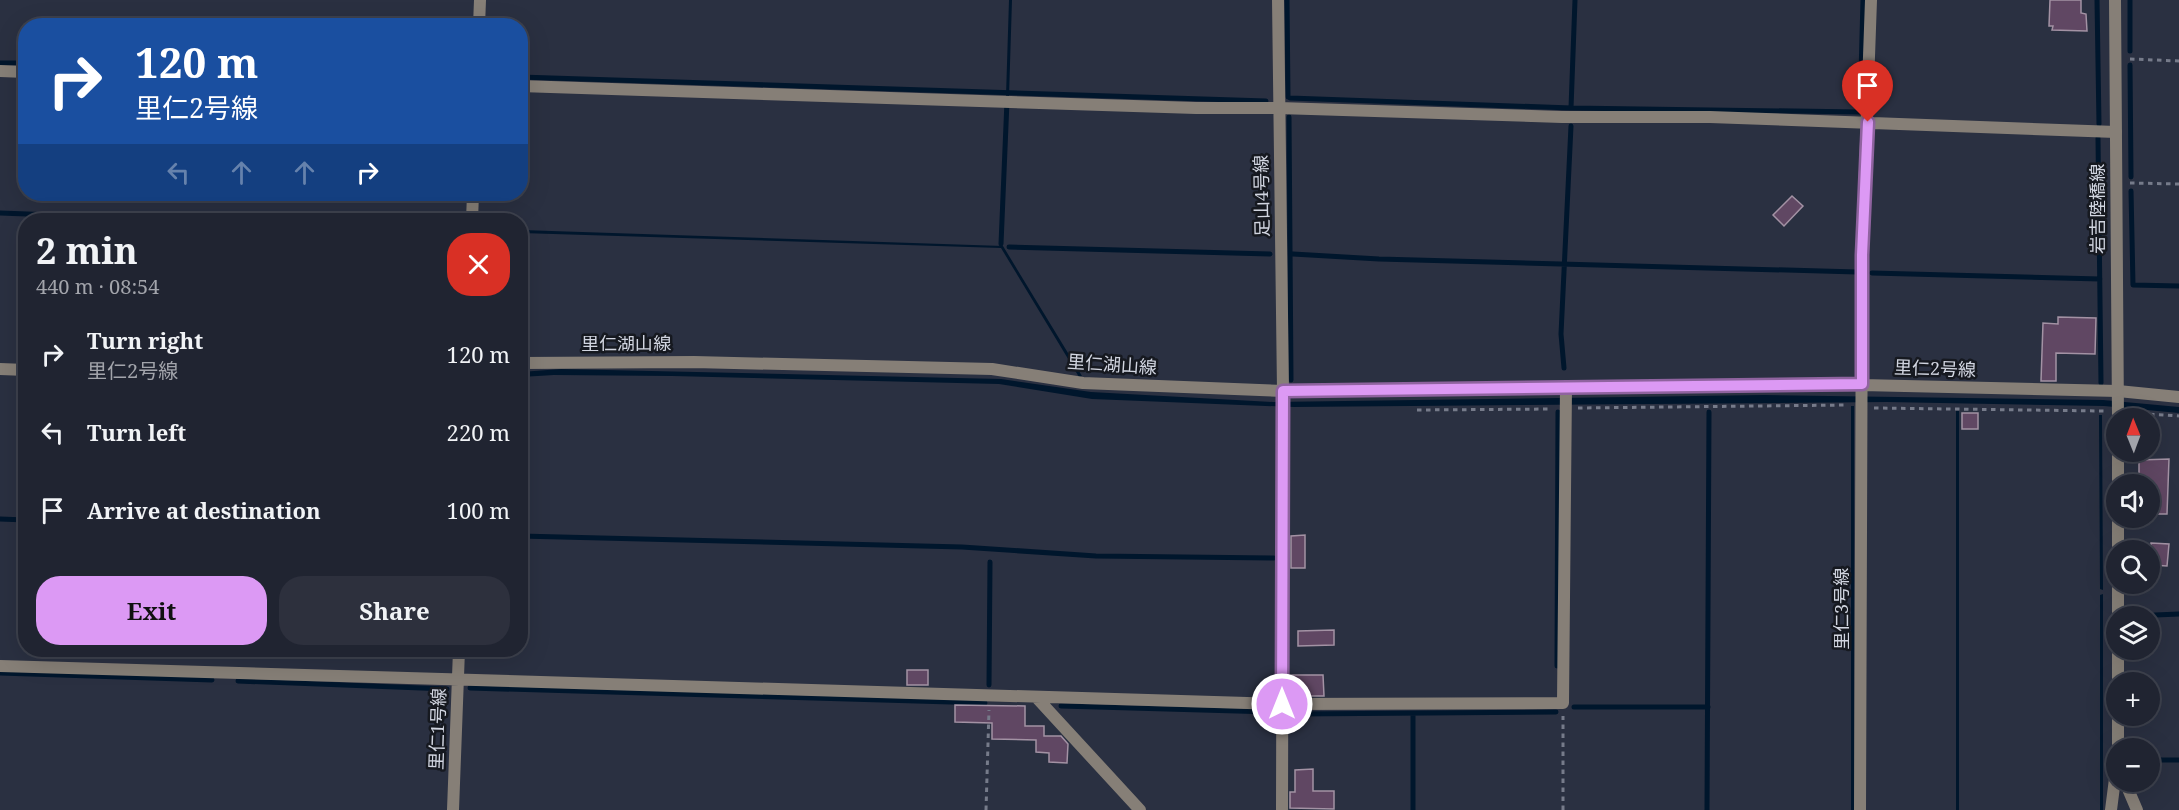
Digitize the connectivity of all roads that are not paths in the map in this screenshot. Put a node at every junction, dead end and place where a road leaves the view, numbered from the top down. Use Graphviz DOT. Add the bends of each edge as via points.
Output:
graph roads {
  1 [pos="480,0"];
  2 [pos="1278,0"];
  3 [pos="1871,0"];
  4 [pos="2115,0"];
  5 [pos="479,18"];
  6 [pos="0,71"];
  7 [pos="18,72"];
  8 [pos="528,86"];
  9 [pos="1279,108"];
  10 [pos="1868,122"];
  11 [pos="2116,132"];
  12 [pos="528,363"];
  13 [pos="0,369"];
  14 [pos="18,370"];
  15 [pos="1862,384"];
  16 [pos="1566,387"];
  17 [pos="1283,391"];
  18 [pos="2118,391"];
  19 [pos="2179,397"];
  20 [pos="2118,408"];
  21 [pos="459,657"];
  22 [pos="0,666"];
  23 [pos="458,681"];
  24 [pos="1036,697"];
  25 [pos="1282,704"];
  26 [pos="2113,792"];
  27 [pos="2129,792"];
  28 [pos="453,810"];
  29 [pos="1140,810"];
  30 [pos="1282,810"];
  31 [pos="1860,810"];
  32 [pos="2111,810"];
  33 [pos="2137,810"];
  1 -- 5 [label="street"];
  2 -- 9 [label="street, 足山4号線"];
  3 -- 10 [label="street, 里仁3号線"];
  4 -- 11 [label="street, 岩吉陸橋線"];
  6 -- 7 [label="street"];
  8 -- 9 [label="street"];
  9 -- 10 [label="street"];
  9 -- 17 [label="street, 足山4号線"];
  10 -- 11 [label="street"];
  10 -- 15 [label="street, 里仁3号線"];
  11 -- 18 [label="street, 岩吉陸橋線"];
  12 -- 17 [label="street, 里仁湖山線" via="694,362 992,369 1083,383"];
  13 -- 14 [label="street"];
  15 -- 16 [label="street, 里仁2号線"];
  15 -- 18 [label="street, 里仁2号線"];
  15 -- 31 [label="street, 里仁3号線"];
  16 -- 17 [label="street, 里仁2号線"];
  16 -- 25 [label="street" via="1563,703"];
  17 -- 25 [label="street"];
  18 -- 19 [label="street, 里仁2号線"];
  18 -- 20 [label="street, 岩吉陸橋線"];
  21 -- 23 [label="street, 里仁1号線"];
  22 -- 23 [label="street"];
  23 -- 24 [label="street"];
  23 -- 28 [label="street, 里仁1号線"];
  24 -- 25 [label="street"];
  24 -- 29 [label="street"];
  25 -- 30 [label="street"];
  26 -- 32 [label="street"];
  27 -- 33 [label="street"];
}
